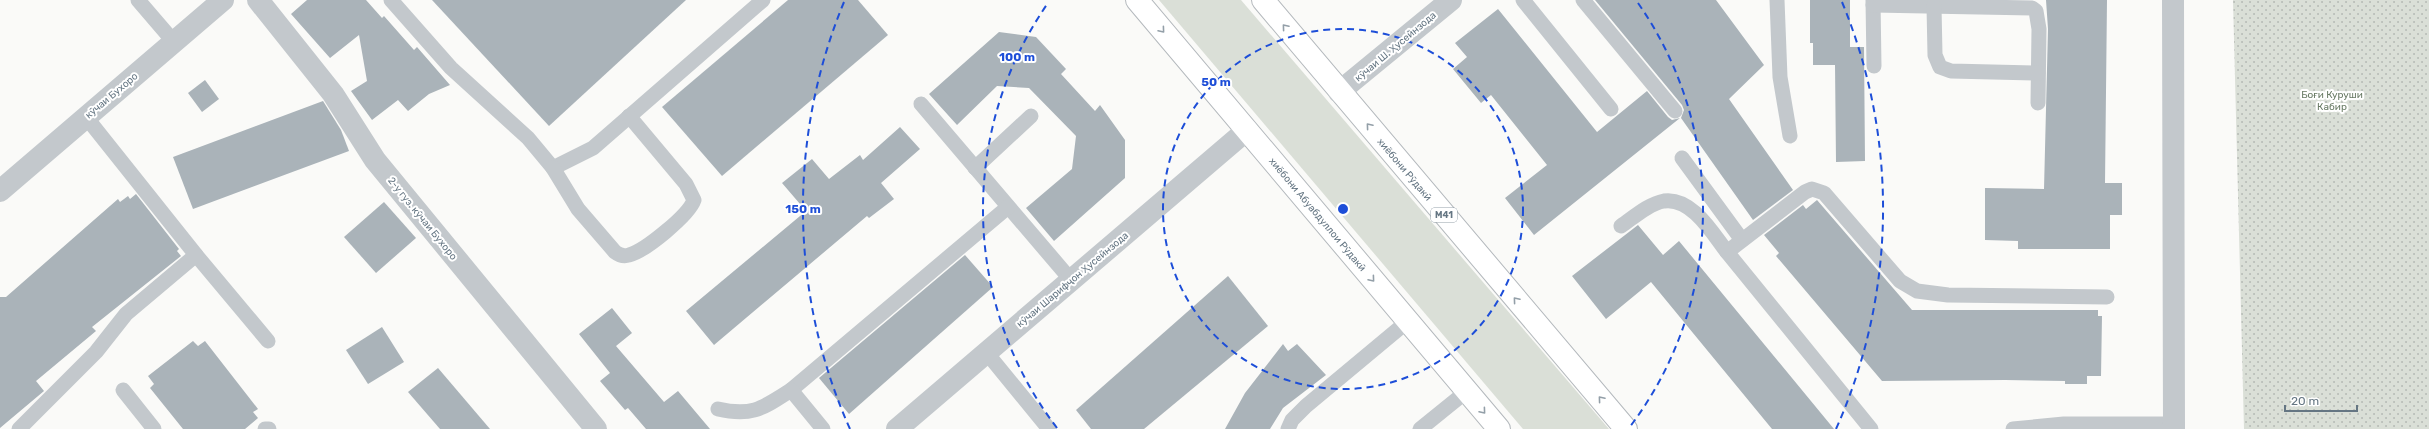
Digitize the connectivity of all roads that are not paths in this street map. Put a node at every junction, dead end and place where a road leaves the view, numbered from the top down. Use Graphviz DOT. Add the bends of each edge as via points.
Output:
graph roads {
  1 [pos="138,0"];
  2 [pos="223,0"];
  3 [pos="258,0"];
  4 [pos="391,0"];
  5 [pos="763,0"];
  6 [pos="1137,0"];
  7 [pos="1262,0"];
  8 [pos="1450,0"];
  9 [pos="1523,0"];
  10 [pos="1583,0"];
  11 [pos="1777,0"];
  12 [pos="2173,0"];
  13 [pos="1873,3"];
  14 [pos="1934,6"];
  15 [pos="174,42"];
  16 [pos="1874,66"];
  17 [pos="2038,73"];
  18 [pos="1339,92"];
  19 [pos="2038,103"];
  20 [pos="921,104"];
  21 [pos="1611,109"];
  22 [pos="1675,111"];
  23 [pos="629,116"];
  24 [pos="1031,116"];
  25 [pos="86,117"];
  26 [pos="1247,130"];
  27 [pos="1790,136"];
  28 [pos="1682,158"];
  29 [pos="553,168"];
  30 [pos="975,168"];
  31 [pos="0,191"];
  32 [pos="1008,207"];
  33 [pos="1621,226"];
  34 [pos="1742,240"];
  35 [pos="1727,252"];
  36 [pos="196,254"];
  37 [pos="1071,280"];
  38 [pos="2107,297"];
  39 [pos="1408,321"];
  40 [pos="268,341"];
  41 [pos="986,352"];
  42 [pos="123,390"];
  43 [pos="791,390"];
  44 [pos="1466,391"];
  45 [pos="718,409"];
  46 [pos="2174,427"];
  47 [pos="593,428"];
  48 [pos="2038,428"];
  49 [pos="19,429"];
  50 [pos="154,429"];
  51 [pos="265,429"];
  52 [pos="269,429"];
  53 [pos="823,429"];
  54 [pos="897,429"];
  55 [pos="1050,429"];
  56 [pos="1288,429"];
  57 [pos="1420,429"];
  58 [pos="1499,429"];
  59 [pos="1626,429"];
  60 [pos="1871,429"];
  61 [pos="2013,429"];
  1 -- 15 [label="lane"];
  2 -- 15 [label="street, кӯчаи Бухоро"];
  3 -- 47 [label="street, 2-у гуз. кӯчаи Бухоро" via="333,94 375,160"];
  4 -- 29 [label="lane" via="451,68 528,138"];
  5 -- 23 [label="lane"];
  6 -- 26 [label="highway, хиёбони Абуабдуллои Рӯдакӣ, one-way"];
  18 -- 7 [label="highway, хиёбони Рӯдакӣ / M41, one-way"];
  8 -- 18 [label="street, кӯчаи Ш. Ҳусейнзода"];
  9 -- 21 [label="lane"];
  10 -- 22 [label="lane"];
  11 -- 27 [label="lane" via="1780,77"];
  12 -- 46 [label="street"];
  13 -- 14 [label="lane"];
  13 -- 16 [label="lane"];
  14 -- 17 [label="lane" via="1935,56 1940,67 1951,71"];
  14 -- 17 [label="lane" via="2032,8 2036,12 2039,29"];
  15 -- 25 [label="street, кӯчаи Бухоро"];
  17 -- 19 [label="lane"];
  59 -- 18 [label="highway, хиёбони Рӯдакӣ / M41, one-way"];
  20 -- 30 [label="lane"];
  23 -- 29 [label="lane" via="593,148"];
  23 -- 29 [label="lane" via="686,184 694,200 687,212 638,251 628,256 620,256 615,252 578,209"];
  24 -- 30 [label="lane"];
  25 -- 31 [label="street, кӯчаи Бухоро"];
  25 -- 36 [label="lane"];
  26 -- 37 [label="street, кӯчаи Шарифҷон Ҳусейнзода"];
  26 -- 39 [label="highway, хиёбони Абуабдуллои Рӯдакӣ, one-way"];
  28 -- 34 [label="lane"];
  30 -- 32 [label="lane"];
  32 -- 37 [label="lane"];
  32 -- 43 [label="lane"];
  33 -- 35 [label="lane" via="1655,205 1673,201 1696,214"];
  34 -- 35 [label="lane"];
  34 -- 38 [label="lane" via="1805,192 1818,190 1824,193 1900,281 1917,291 1948,295"];
  35 -- 60 [label="lane"];
  36 -- 40 [label="lane"];
  36 -- 49 [label="lane" via="126,314 96,352"];
  37 -- 41 [label="street, кӯчаи Шарифҷон Ҳусейнзода"];
  39 -- 44 [label="highway, хиёбони Абуабдуллои Рӯдакӣ"];
  39 -- 56 [label="lane" via="1306,406 1292,420"];
  41 -- 54 [label="street, кӯчаи Шарифҷон Ҳусейнзода"];
  41 -- 55 [label="lane"];
  42 -- 50 [label="lane"];
  43 -- 45 [label="lane" via="752,412 735,413"];
  43 -- 53 [label="lane"];
  44 -- 57 [label="lane"];
  44 -- 58 [label="highway, хиёбони Абуабдуллои Рӯдакӣ, one-way"];
  46 -- 48 [label="lane"];
  48 -- 61 [label="lane"];
  51 -- 52 [label="lane"];
}
